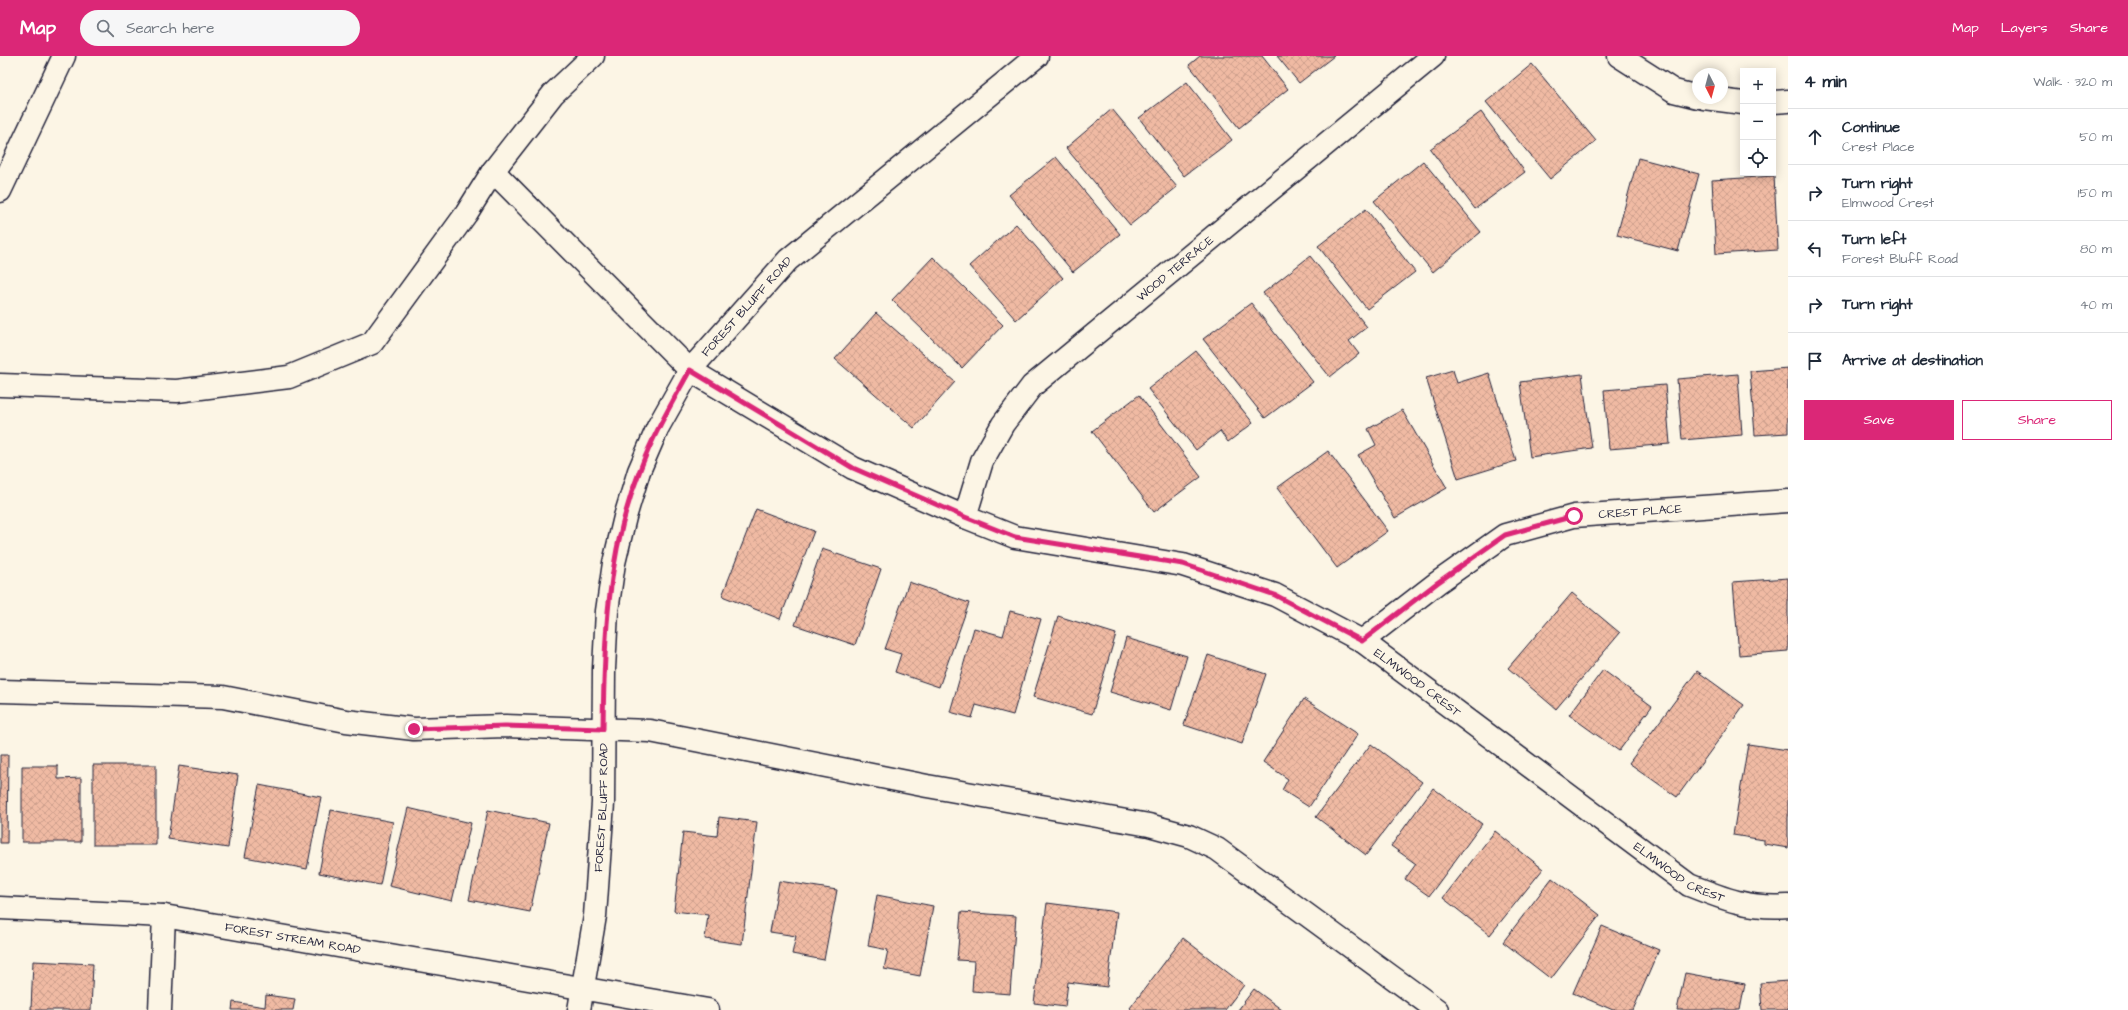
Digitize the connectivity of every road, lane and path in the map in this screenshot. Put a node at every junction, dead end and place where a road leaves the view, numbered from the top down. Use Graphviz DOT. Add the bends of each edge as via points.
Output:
graph roads {
  1 [pos="64,56"];
  2 [pos="593,56"];
  3 [pos="1037,56"];
  4 [pos="1433,56"];
  5 [pos="1619,56"];
  6 [pos="1692,96"];
  7 [pos="1728,101"];
  8 [pos="1788,101"];
  9 [pos="1776,102"];
  10 [pos="1740,103"];
  11 [pos="493,171"];
  12 [pos="0,191"];
  13 [pos="690,370"];
  14 [pos="0,385"];
  15 [pos="1788,501"];
  16 [pos="965,517"];
  17 [pos="1362,641"];
  18 [pos="0,691"];
  19 [pos="603,729"];
  20 [pos="1788,906"];
  21 [pos="0,908"];
  22 [pos="164,916"];
  23 [pos="583,987"];
  24 [pos="160,1010"];
  25 [pos="579,1010"];
  26 [pos="708,1010"];
  27 [pos="1437,1010"];
  1 -- 12 [label="street"];
  2 -- 11 [label="street" via="553,94"];
  3 -- 13 [label="street, FOREST BLUFF ROAD" via="788,260"];
  4 -- 16 [label="street, WOOD TERRACE" via="1032,386 1003,424 982,461"];
  5 -- 6 [label="street" via="1674,92"];
  7 -- 10 [label="street"];
  8 -- 9 [label="street"];
  11 -- 13 [label="street, ELMWOOD CREST"];
  11 -- 14 [label="street" via="466,214 372,343 289,377 177,390"];
  13 -- 16 [label="street, ELMWOOD CREST" via="853,468"];
  13 -- 19 [label="street, FOREST BLUFF ROAD" via="658,427 639,471 625,517 614,563 607,611"];
  15 -- 17 [label="street, CREST PLACE" via="1574,516 1505,535"];
  16 -- 17 [label="street, ELMWOOD CREST" via="1015,537 1183,564 1275,595"];
  17 -- 20 [label="street, ELMWOOD CREST" via="1689,885 1729,901 1767,907"];
  18 -- 19 [label="street" via="223,697 346,721 414,729 505,726"];
  19 -- 23 [label="street, FOREST BLUFF ROAD" via="603,803 595,916"];
  19 -- 27 [label="street" via="650,731 927,786 1120,819 1189,836 1217,849"];
  21 -- 22 [label="street, FOREST STREAM ROAD"];
  22 -- 23 [label="street, FOREST STREAM ROAD"];
  22 -- 24 [label="street"];
  23 -- 25 [label="street, FOREST BLUFF ROAD"];
  23 -- 26 [label="street, FOREST STREAM ROAD"];
}
